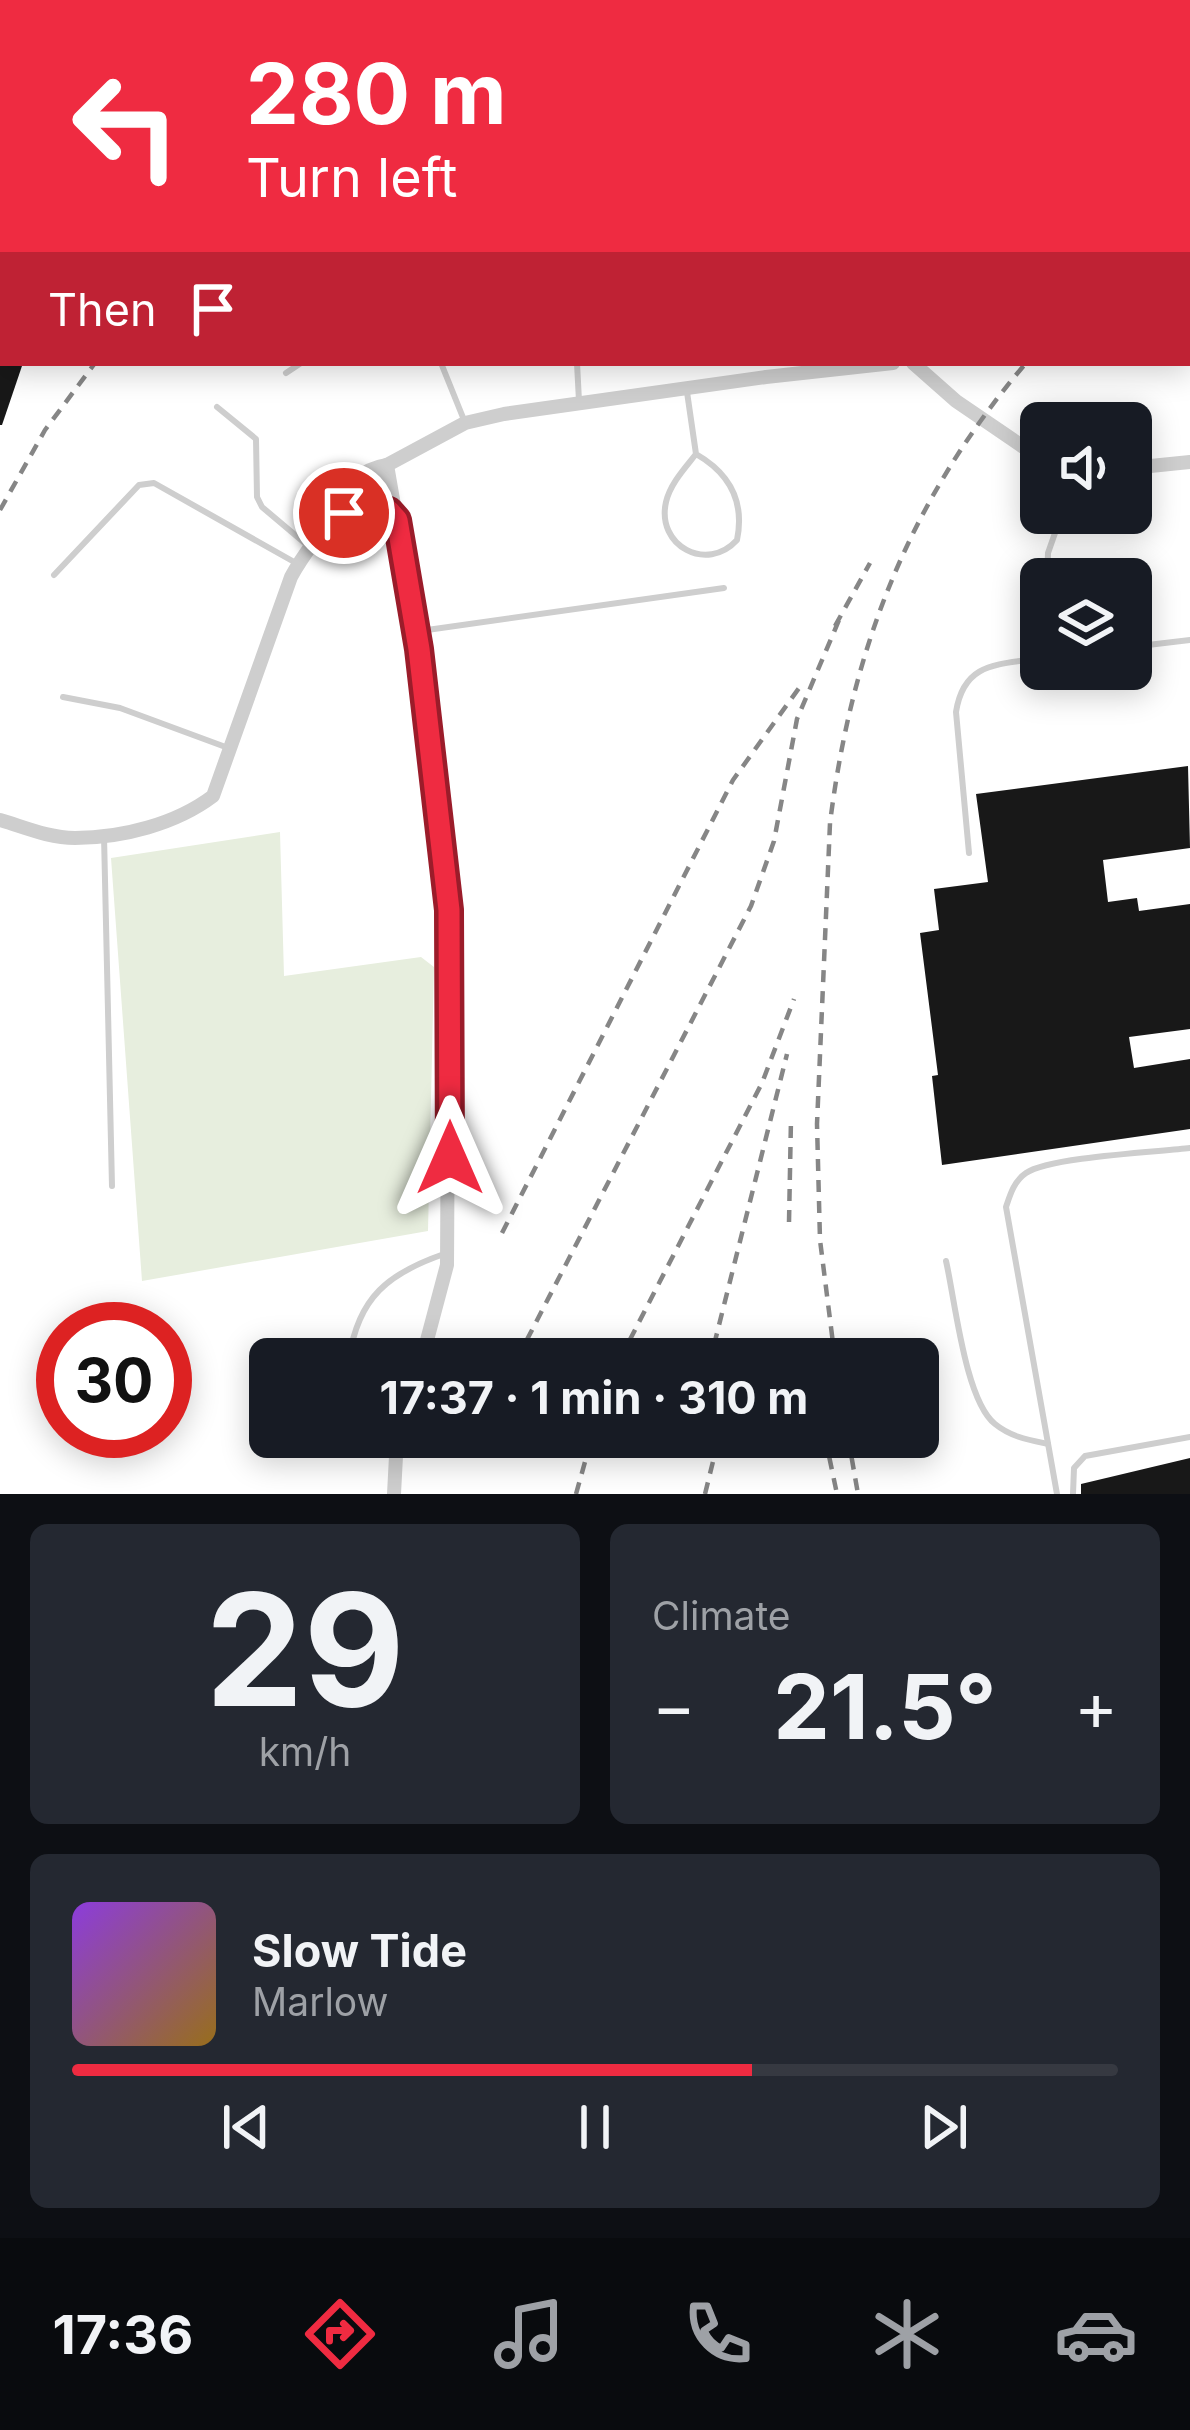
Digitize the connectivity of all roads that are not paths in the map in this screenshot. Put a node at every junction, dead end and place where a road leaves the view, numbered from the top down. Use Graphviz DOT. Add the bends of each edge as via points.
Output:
graph roads {
  1 [pos="296,366"];
  2 [pos="442,366"];
  3 [pos="577,366"];
  4 [pos="838,366"];
  5 [pos="916,366"];
  6 [pos="764,370"];
  7 [pos="286,373"];
  8 [pos="687,388"];
  9 [pos="580,402"];
  10 [pos="218,406"];
  11 [pos="465,423"];
  12 [pos="1020,445"];
  13 [pos="696,454"];
  14 [pos="1190,462"];
  15 [pos="387,465"];
  16 [pos="1152,466"];
  17 [pos="359,501"];
  18 [pos="331,518"];
  19 [pos="397,520"];
  20 [pos="307,545"];
  21 [pos="297,564"];
  22 [pos="54,575"];
  23 [pos="724,588"];
  24 [pos="416,631"];
  25 [pos="1190,640"];
  26 [pos="1152,645"];
  27 [pos="1020,661"];
  28 [pos="63,698"];
  29 [pos="231,749"];
  30 [pos="0,820"];
  31 [pos="104,835"];
  32 [pos="969,853"];
  33 [pos="1190,1148"];
  34 [pos="112,1186"];
  35 [pos="447,1253"];
  36 [pos="946,1261"];
  37 [pos="356,1338"];
  38 [pos="429,1338"];
  39 [pos="1190,1437"];
  40 [pos="1048,1444"];
  41 [pos="395,1458"];
  42 [pos="394,1494"];
  43 [pos="1057,1494"];
  44 [pos="1073,1494"];
  1 -- 7 [label="lane"];
  2 -- 11 [label="lane"];
  3 -- 9 [label="lane"];
  4 -- 6 [label="street"];
  5 -- 12 [label="street"];
  6 -- 8 [label="street"];
  8 -- 9 [label="street"];
  8 -- 13 [label="lane"];
  9 -- 11 [label="street"];
  10 -- 20 [label="lane" via="256,440 262,508"];
  11 -- 15 [label="street"];
  13 -- 13 [label="lane" via="673,484 665,521 681,548 716,555 737,540 740,513 728,480"];
  14 -- 16 [label="street"];
  15 -- 17 [label="street"];
  15 -- 18 [label="street" via="360,477"];
  15 -- 19 [label="street"];
  17 -- 18 [label="street"];
  17 -- 19 [label="street"];
  18 -- 20 [label="street"];
  19 -- 24 [label="street"];
  20 -- 21 [label="street"];
  21 -- 22 [label="lane" via="154,483 139,485"];
  21 -- 29 [label="street"];
  23 -- 24 [label="lane"];
  24 -- 35 [label="street" via="449,910"];
  25 -- 26 [label="lane"];
  27 -- 32 [label="lane" via="980,668 958,694"];
  28 -- 29 [label="lane" via="121,708"];
  29 -- 31 [label="street" via="202,804"];
  30 -- 31 [label="street" via="46,834"];
  31 -- 34 [label="lane"];
  33 -- 40 [label="lane" via="1057,1164 1027,1172 1012,1188 1006,1207"];
  35 -- 37 [label="lane" via="381,1287"];
  35 -- 38 [label="street"];
  36 -- 40 [label="lane" via="977,1398 991,1422"];
  39 -- 44 [label="lane" via="1085,1456 1073,1468"];
  40 -- 43 [label="lane"];
  41 -- 42 [label="street"];
}
